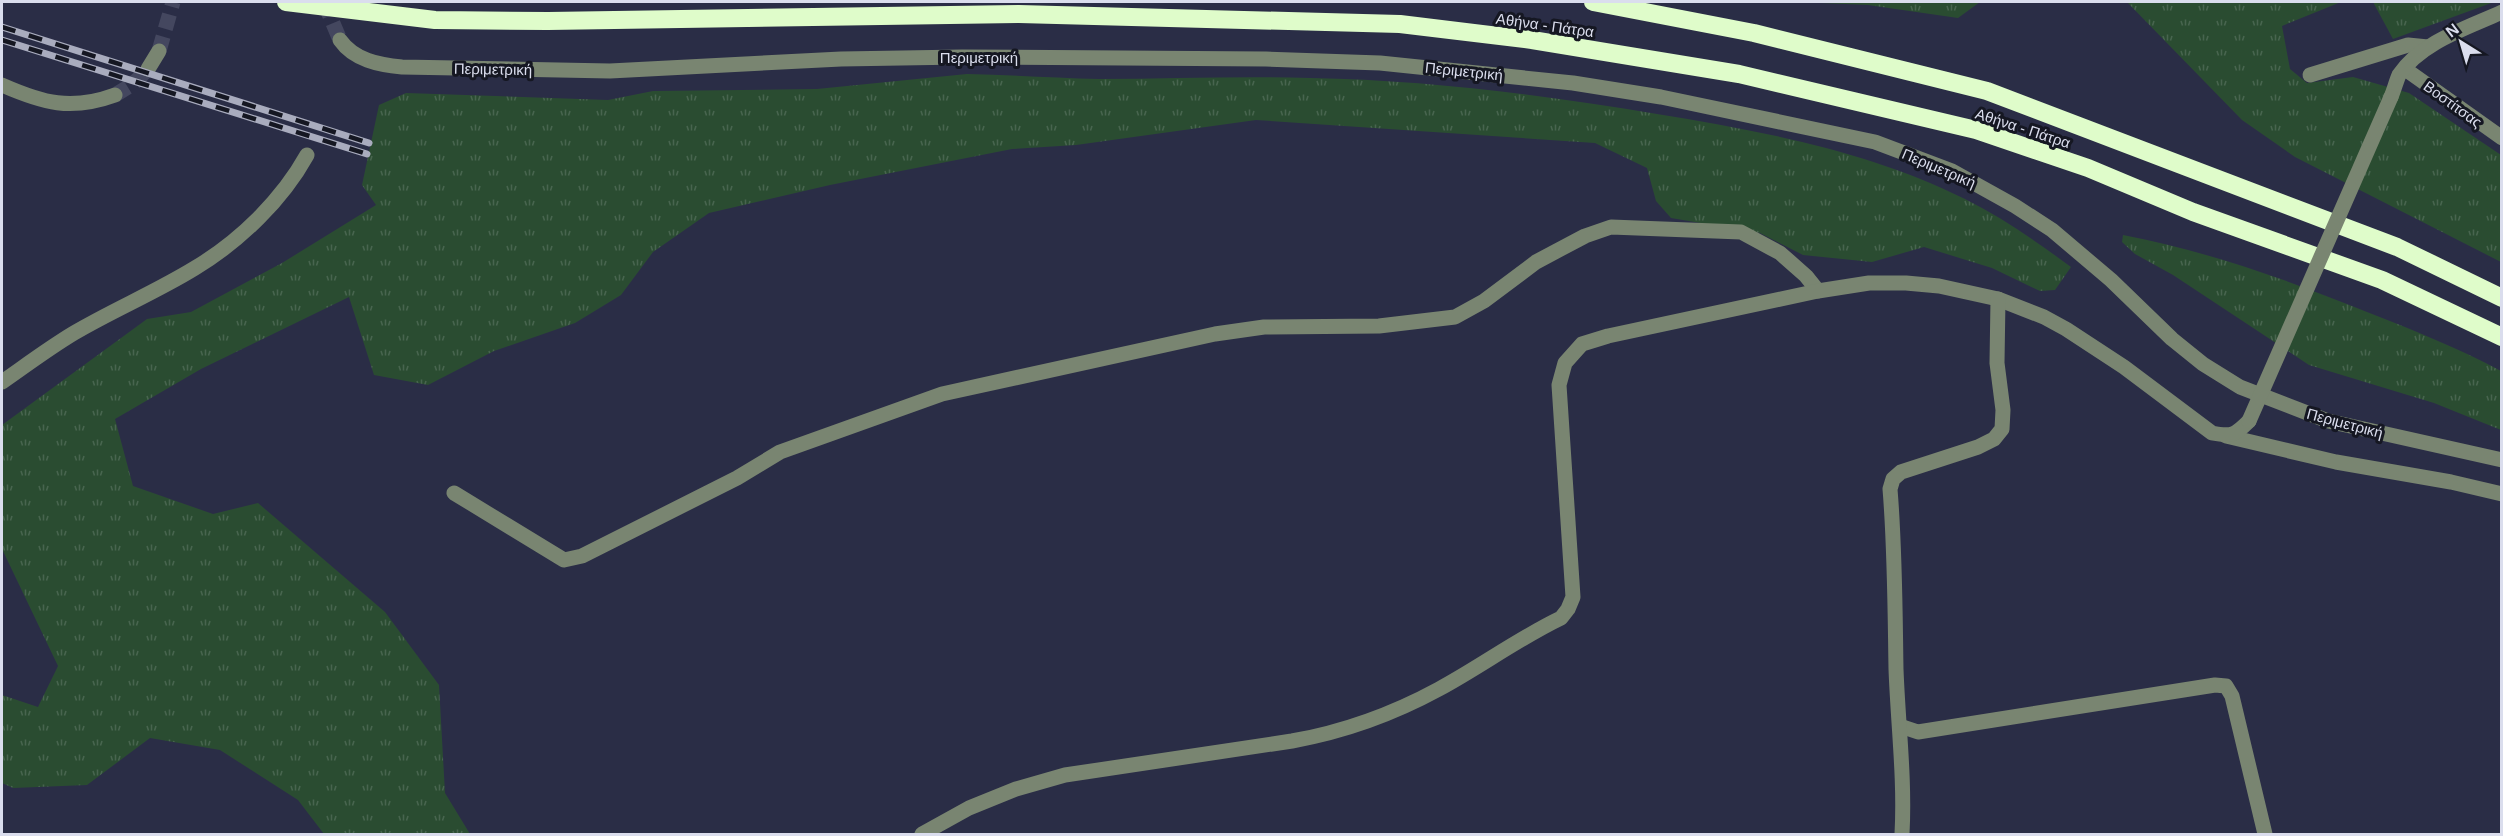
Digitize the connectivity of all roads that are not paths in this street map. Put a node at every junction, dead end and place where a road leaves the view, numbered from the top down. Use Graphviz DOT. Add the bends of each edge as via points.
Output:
graph roads {
  1 [pos="286,2"];
  2 [pos="1593,2"];
  3 [pos="2502,12"];
  4 [pos="340,40"];
  5 [pos="2428,47"];
  6 [pos="159,51"];
  7 [pos="148,69"];
  8 [pos="2404,69"];
  9 [pos="2310,75"];
  10 [pos="2,85"];
  11 [pos="115,95"];
  12 [pos="2502,138"];
  13 [pos="308,155"];
  14 [pos="1818,291"];
  15 [pos="2502,298"];
  16 [pos="1998,299"];
  17 [pos="2502,337"];
  18 [pos="2,382"];
  19 [pos="2226,436"];
  20 [pos="2502,460"];
  21 [pos="454,493"];
  22 [pos="2502,494"];
  23 [pos="1900,726"];
  24 [pos="922,834"];
  25 [pos="1902,834"];
  26 [pos="2265,834"];
  1 -- 17 [label="highway, Αθήνα - Πάτρα" via="435,20 1019,14 1400,24 1532,40 1738,74 1976,130 2088,168 2193,212 2382,280"];
  2 -- 15 [label="highway, Αθήνα - Πάτρα" via="1754,33 1988,91 2397,247"];
  3 -- 5 [label="street"];
  4 -- 20 [label="street, Περιμετρική" via="346,48 371,62 402,67 610,71 952,57 1277,59 1431,68 1661,97 1875,142 1952,171 2052,230 2172,339 2240,387 2328,421"];
  5 -- 8 [label="street"];
  5 -- 9 [label="street" via="2408,45"];
  6 -- 7 [label="street"];
  8 -- 12 [label="street, Βοστίτσας"];
  8 -- 19 [label="street, bridge" via="2249,420 2238,433"];
  10 -- 11 [label="street" via="56,104 90,102"];
  13 -- 18 [label="street" via="262,214 234,240 197,267 72,334"];
  14 -- 16 [label="street" via="1906,283"];
  14 -- 21 [label="street" via="1780,253 1741,232 1611,227 1536,262 1484,301 1455,317 1379,326 1264,327 1215,334 942,394 780,452 737,478 582,556 564,560"];
  14 -- 24 [label="street" via="1608,336 1582,344 1565,363 1559,385 1560,418 1573,597 1561,618 1439,689 1351,727 1292,741 1065,775 969,808"];
  16 -- 19 [label="street" via="2066,329 2212,433"];
  16 -- 23 [label="street" via="2002,429 1994,439 1978,447 1900,472 1890,489"];
  19 -- 22 [label="street"];
  23 -- 25 [label="street"];
  23 -- 26 [label="street" via="1918,732 2226,686 2232,696"];
}
